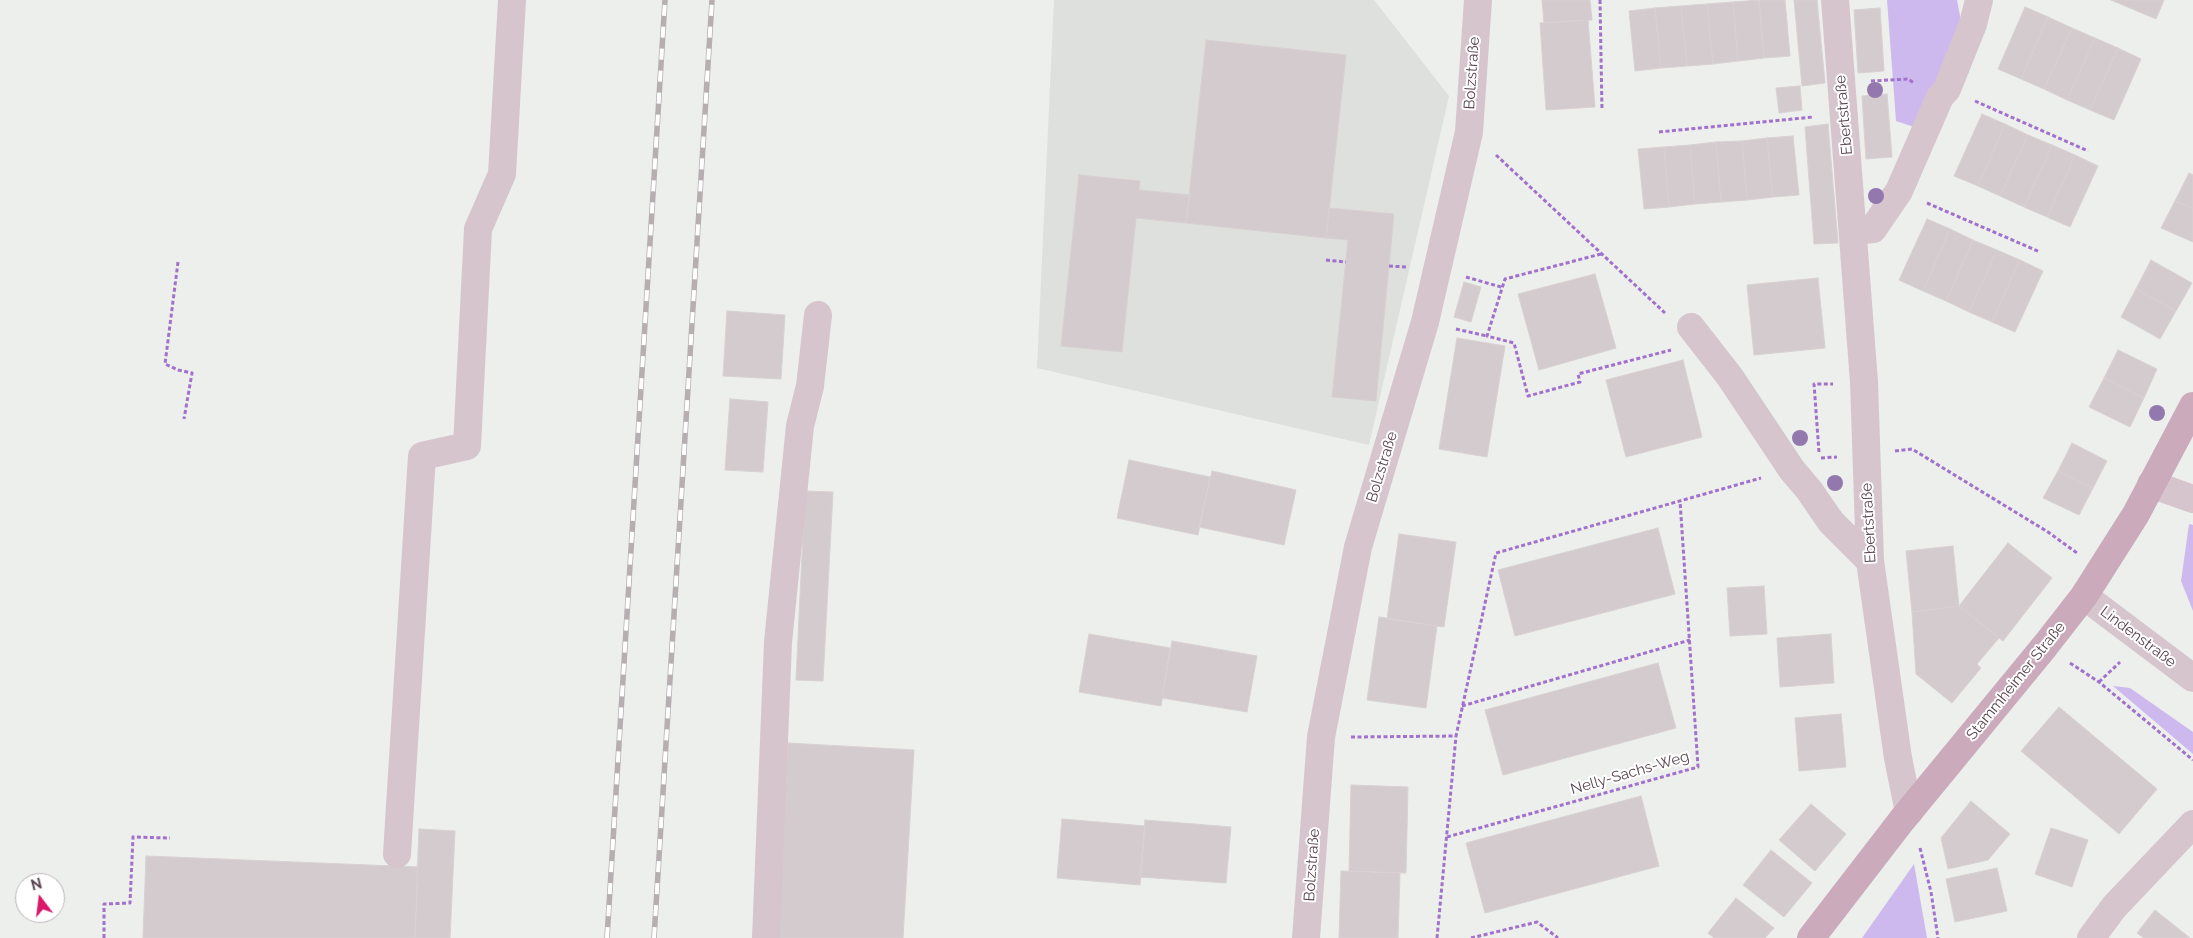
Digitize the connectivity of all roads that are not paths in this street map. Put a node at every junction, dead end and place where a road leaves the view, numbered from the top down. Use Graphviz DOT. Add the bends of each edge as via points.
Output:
graph roads {
  1 [pos="512,0"];
  2 [pos="1478,0"];
  3 [pos="1835,0"];
  4 [pos="1979,0"];
  5 [pos="1853,231"];
  6 [pos="818,315"];
  7 [pos="1691,326"];
  8 [pos="2193,406"];
  9 [pos="2151,484"];
  10 [pos="2193,499"];
  11 [pos="1870,561"];
  12 [pos="2084,596"];
  13 [pos="2193,678"];
  14 [pos="1909,812"];
  15 [pos="2193,824"];
  16 [pos="397,854"];
  17 [pos="766,938"];
  18 [pos="1306,938"];
  19 [pos="1811,938"];
  20 [pos="2091,938"];
  1 -- 16 [label="street" via="502,174 478,229 466,446 422,456"];
  2 -- 18 [label="street, Bolzstraße" via="1469,132 1425,322 1358,547 1321,737"];
  3 -- 5 [label="street, Ebertstraße"];
  4 -- 5 [label="street" via="1973,24 1899,191 1873,229"];
  5 -- 11 [label="street, Ebertstraße" via="1864,382"];
  6 -- 17 [label="street" via="810,386 800,426 778,642"];
  7 -- 11 [label="street" via="1831,522"];
  8 -- 9 [label="main road, Stammheimer Straße"];
  9 -- 10 [label="street"];
  9 -- 12 [label="main road, Stammheimer Straße" via="2136,514"];
  11 -- 14 [label="street, Ebertstraße" via="1898,758"];
  12 -- 13 [label="street, Lindenstraße"];
  12 -- 14 [label="main road, Stammheimer Straße"];
  14 -- 19 [label="main road, Stammheimer Straße"];
  15 -- 20 [label="street" via="2114,907"];
}
